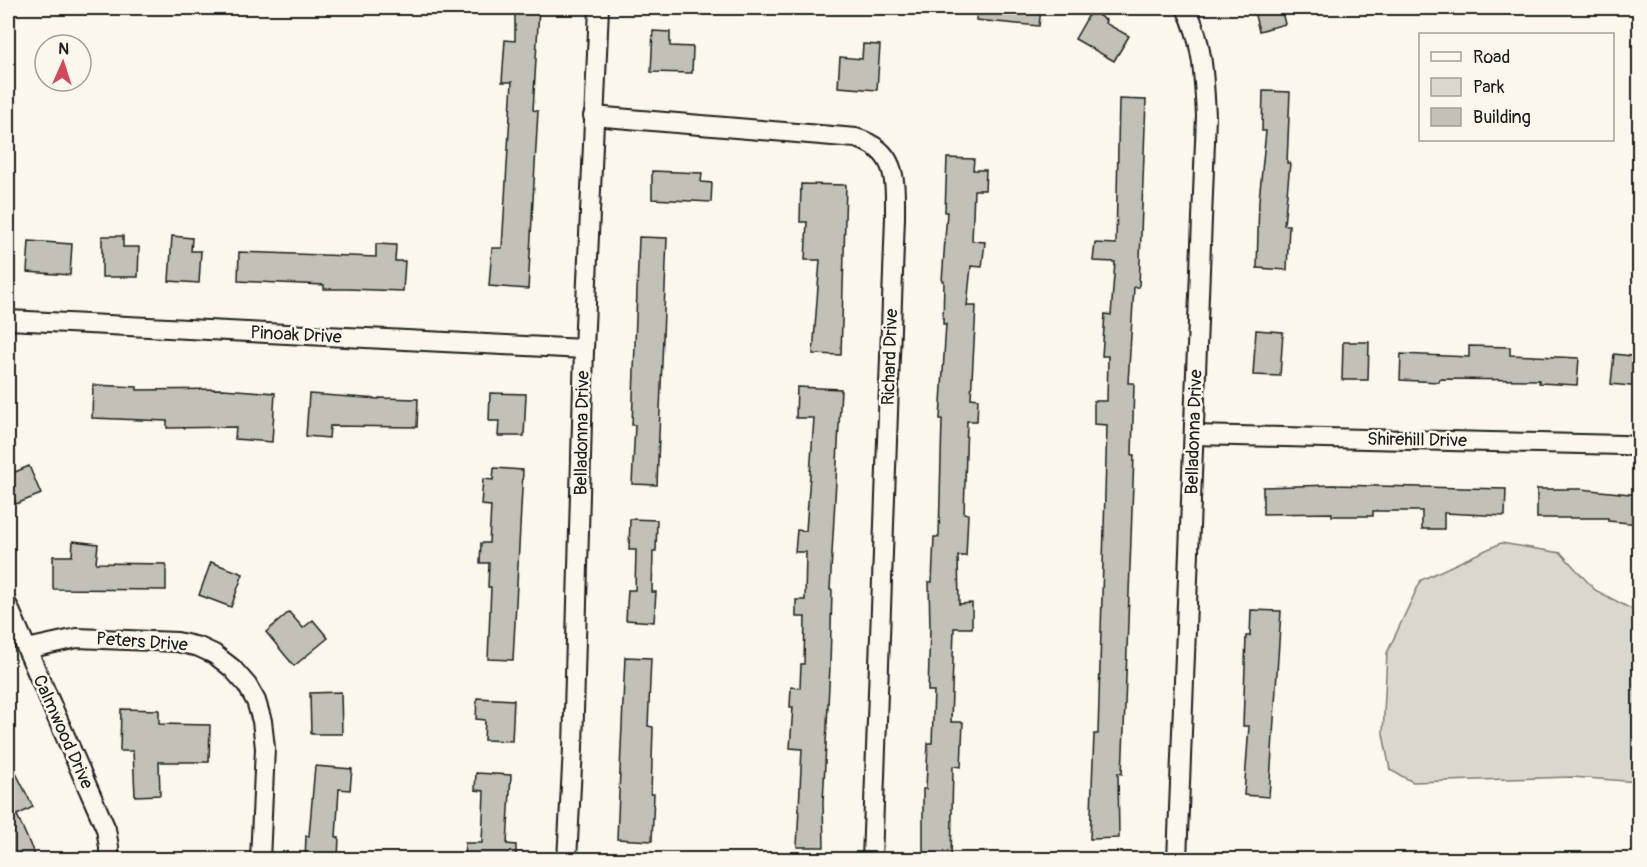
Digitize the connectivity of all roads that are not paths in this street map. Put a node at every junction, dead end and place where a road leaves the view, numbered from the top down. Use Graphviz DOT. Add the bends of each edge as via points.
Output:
graph roads {
  1 [pos="598,8"];
  2 [pos="1186,8"];
  3 [pos="593,116"];
  4 [pos="8,320"];
  5 [pos="584,350"];
  6 [pos="1194,435"];
  7 [pos="1640,447"];
  8 [pos="8,606"];
  9 [pos="27,649"];
  10 [pos="109,860"];
  11 [pos="260,860"];
  12 [pos="567,860"];
  13 [pos="872,860"];
  14 [pos="1177,860"];
  1 -- 3 [label="street, Belladonna Drive"];
  2 -- 6 [label="street, Belladonna Drive" via="1201,49 1206,116"];
  3 -- 5 [label="street, Belladonna Drive"];
  3 -- 13 [label="street, Richard Drive" via="848,137 873,145 890,161 895,217"];
  4 -- 5 [label="street, Pinoak Drive"];
  5 -- 12 [label="street, Belladonna Drive"];
  6 -- 7 [label="street, Shirehill Drive"];
  6 -- 14 [label="street, Belladonna Drive"];
  8 -- 9 [label="street, Calmwood Drive"];
  9 -- 10 [label="street, Calmwood Drive" via="106,830"];
  9 -- 11 [label="street, Peters Drive" via="77,638 177,642 199,646 232,668 247,685 262,721 265,748"];
}
